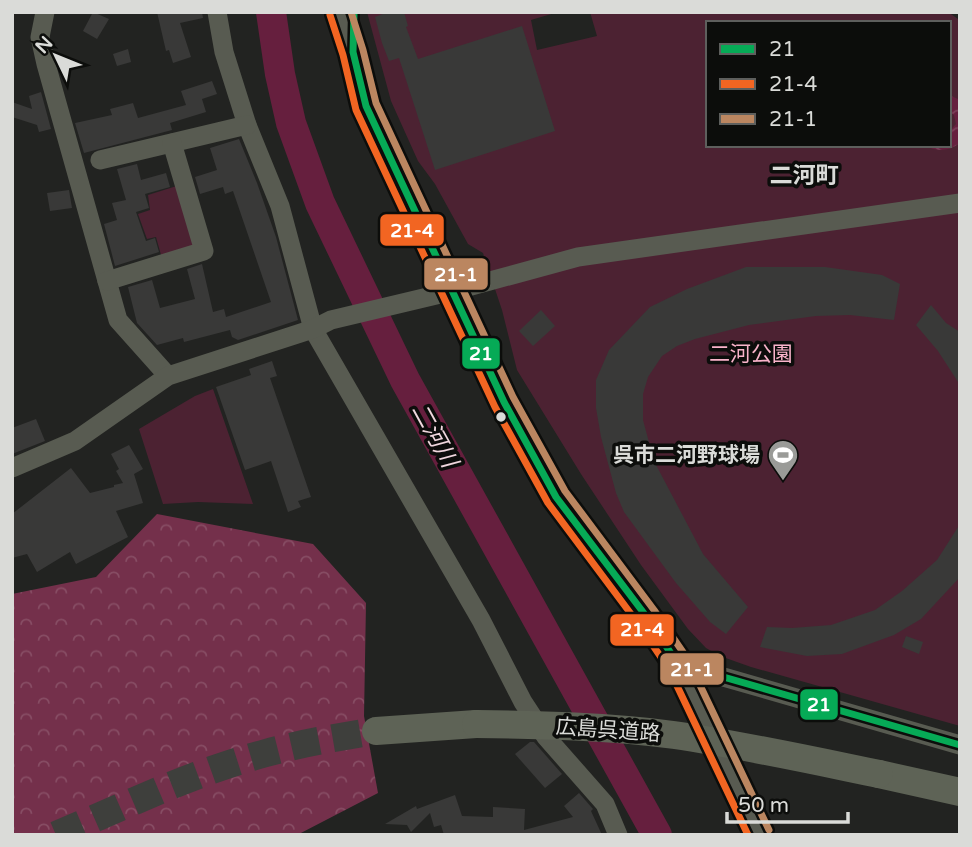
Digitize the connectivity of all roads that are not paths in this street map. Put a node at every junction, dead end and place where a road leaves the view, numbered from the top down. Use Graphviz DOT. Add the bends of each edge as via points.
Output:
graph roads {
  1 [pos="45,12"];
  2 [pos="217,12"];
  3 [pos="340,12"];
  4 [pos="354,12"];
  5 [pos="353,52"];
  6 [pos="247,125"];
  7 [pos="172,143"];
  8 [pos="100,160"];
  9 [pos="960,203"];
  10 [pos="107,281"];
  11 [pos="453,291"];
  12 [pos="313,330"];
  13 [pos="168,376"];
  14 [pos="12,468"];
  15 [pos="678,664"];
  16 [pos="376,732"];
  17 [pos="960,745"];
  18 [pos="960,792"];
  19 [pos="618,835"];
  20 [pos="760,835"];
  1 -- 10 [label="street" via="40,37 46,64"];
  2 -- 6 [label="street"];
  3 -- 5 [label="main road"];
  4 -- 5 [label="main road"];
  5 -- 11 [label="main road" via="366,106"];
  6 -- 7 [label="street"];
  6 -- 12 [label="street" via="280,206"];
  7 -- 8 [label="street"];
  7 -- 10 [label="street" via="204,251"];
  9 -- 11 [label="street" via="578,257"];
  10 -- 13 [label="street" via="118,320"];
  11 -- 12 [label="street" via="331,320"];
  11 -- 15 [label="main road" via="504,402 556,497"];
  12 -- 13 [label="street"];
  12 -- 19 [label="street" via="481,620 523,702 546,737 605,804"];
  13 -- 14 [label="street" via="75,441"];
  15 -- 17 [label="street"];
  15 -- 20 [label="main road"];
  16 -- 18 [label="highway, 広島呉道路, bridge" via="476,724 582,726 673,735"];
}
